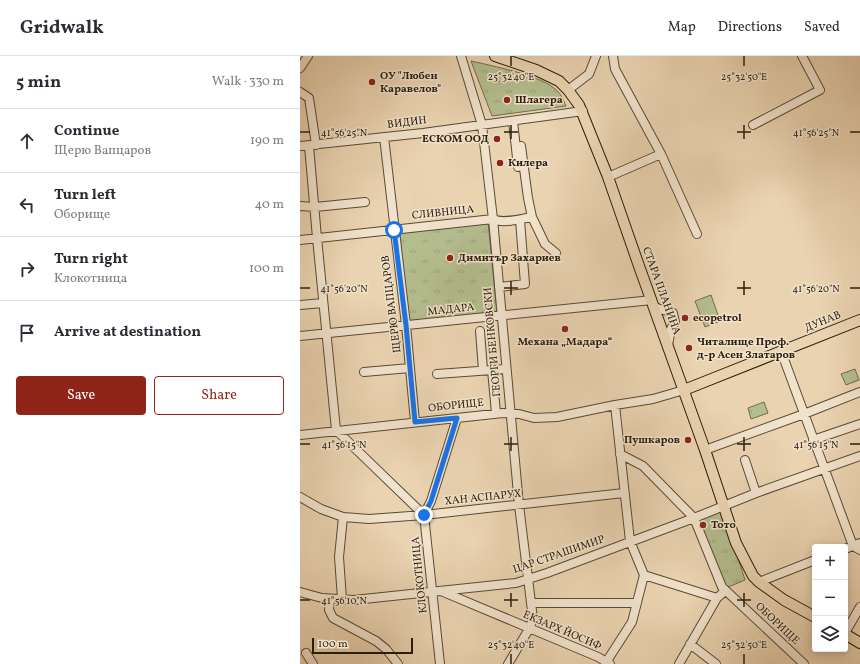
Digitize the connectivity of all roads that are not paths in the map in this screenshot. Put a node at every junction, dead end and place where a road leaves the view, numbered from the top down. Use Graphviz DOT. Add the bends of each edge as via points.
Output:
graph roads {
  1 [pos="308,56"];
  2 [pos="461,56"];
  3 [pos="496,56"];
  4 [pos="596,56"];
  5 [pos="613,56"];
  6 [pos="802,56"];
  7 [pos="300,68"];
  8 [pos="568,90"];
  9 [pos="300,92"];
  10 [pos="583,111"];
  11 [pos="516,120"];
  12 [pos="482,125"];
  13 [pos="753,125"];
  14 [pos="384,137"];
  15 [pos="300,146"];
  16 [pos="312,146"];
  17 [pos="521,146"];
  18 [pos="661,154"];
  19 [pos="518,167"];
  20 [pos="608,177"];
  21 [pos="365,202"];
  22 [pos="300,206"];
  23 [pos="315,207"];
  24 [pos="532,217"];
  25 [pos="492,219"];
  26 [pos="520,220"];
  27 [pos="394,230"];
  28 [pos="697,234"];
  29 [pos="317,238"];
  30 [pos="300,240"];
  31 [pos="556,253"];
  32 [pos="499,287"];
  33 [pos="323,303"];
  34 [pos="653,303"];
  35 [pos="300,305"];
  36 [pos="501,316"];
  37 [pos="860,320"];
  38 [pos="406,325"];
  39 [pos="480,331"];
  40 [pos="326,334"];
  41 [pos="300,336"];
  42 [pos="668,345"];
  43 [pos="781,351"];
  44 [pos="410,368"];
  45 [pos="506,369"];
  46 [pos="483,370"];
  47 [pos="492,370"];
  48 [pos="364,372"];
  49 [pos="437,374"];
  50 [pos="684,390"];
  51 [pos="860,392"];
  52 [pos="615,405"];
  53 [pos="496,413"];
  54 [pos="510,414"];
  55 [pos="804,414"];
  56 [pos="457,418"];
  57 [pos="415,422"];
  58 [pos="860,424"];
  59 [pos="336,430"];
  60 [pos="300,434"];
  61 [pos="813,440"];
  62 [pos="708,449"];
  63 [pos="620,454"];
  64 [pos="860,456"];
  65 [pos="745,460"];
  66 [pos="824,470"];
  67 [pos="624,493"];
  68 [pos="756,493"];
  69 [pos="300,497"];
  70 [pos="519,505"];
  71 [pos="724,505"];
  72 [pos="424,515"];
  73 [pos="343,517"];
  74 [pos="694,518"];
  75 [pos="630,541"];
  76 [pos="854,547"];
  77 [pos="812,561"];
  78 [pos="644,575"];
  79 [pos="527,579"];
  80 [pos="759,582"];
  81 [pos="436,590"];
  82 [pos="725,591"];
  83 [pos="300,592"];
  84 [pos="716,598"];
  85 [pos="342,599"];
  86 [pos="329,600"];
  87 [pos="531,603"];
  88 [pos="637,603"];
  89 [pos="860,607"];
  90 [pos="813,616"];
  91 [pos="529,629"];
  92 [pos="848,629"];
  93 [pos="848,636"];
  94 [pos="860,643"];
  95 [pos="690,644"];
  96 [pos="306,653"];
  97 [pos="607,663"];
  98 [pos="313,664"];
  99 [pos="398,664"];
  100 [pos="440,664"];
  101 [pos="508,664"];
  102 [pos="679,664"];
  103 [pos="716,664"];
  104 [pos="804,664"];
  1 -- 7 [label="street"];
  2 -- 12 [label="street, ГЕОРГИ БЕНКОВСКИ"];
  3 -- 8 [label="main road, СТАРА ПЛАНИНА" via="547,74"];
  4 -- 8 [label="street" via="589,74"];
  5 -- 18 [label="street" via="615,69"];
  6 -- 13 [label="street" via="820,90"];
  8 -- 10 [label="main road, СТАРА ПЛАНИНА"];
  9 -- 16 [label="street" via="309,98"];
  10 -- 11 [label="street, ВИДИН"];
  10 -- 20 [label="main road, СТАРА ПЛАНИНА"];
  11 -- 12 [label="street, ВИДИН"];
  11 -- 19 [label="street"];
  12 -- 14 [label="street, ВИДИН"];
  12 -- 25 [label="street, ГЕОРГИ БЕНКОВСКИ"];
  14 -- 16 [label="street, ВИДИН"];
  14 -- 27 [label="street, ЩЕРЮ ВАПЦАРОВ"];
  15 -- 16 [label="street, ВИДИН"];
  16 -- 23 [label="street"];
  17 -- 24 [label="street"];
  18 -- 20 [label="street"];
  18 -- 28 [label="street"];
  20 -- 34 [label="main road, СТАРА ПЛАНИНА"];
  21 -- 23 [label="street"];
  22 -- 23 [label="street"];
  23 -- 29 [label="street"];
  24 -- 26 [label="street, СЛИВНИЦА"];
  24 -- 31 [label="street" via="545,244"];
  25 -- 26 [label="street, СЛИВНИЦА"];
  25 -- 27 [label="street, СЛИВНИЦА"];
  25 -- 32 [label="street, ГЕОРГИ БЕНКОВСКИ"];
  26 -- 32 [label="street" via="525,284"];
  27 -- 29 [label="street, СЛИВНИЦА"];
  27 -- 38 [label="street, ЩЕРЮ ВАПЦАРОВ"];
  29 -- 30 [label="street, СЛИВНИЦА"];
  29 -- 33 [label="street"];
  32 -- 36 [label="street, ГЕОРГИ БЕНКОВСКИ"];
  33 -- 35 [label="street"];
  33 -- 40 [label="street"];
  34 -- 36 [label="street, МАДАРА"];
  34 -- 42 [label="main road, СТАРА ПЛАНИНА"];
  34 -- 42 [label="street" via="673,313 675,322"];
  36 -- 38 [label="street, МАДАРА"];
  36 -- 45 [label="street, ГЕОРГИ БЕНКОВСКИ"];
  37 -- 43 [label="main road, ДУНАВ"];
  38 -- 40 [label="street, МАДАРА"];
  38 -- 44 [label="street, ЩЕРЮ ВАПЦАРОВ"];
  39 -- 46 [label="street"];
  40 -- 41 [label="street, МАДАРА"];
  40 -- 59 [label="street"];
  42 -- 50 [label="main road, СТАРА ПЛАНИНА"];
  43 -- 50 [label="main road, ДУНАВ"];
  43 -- 55 [label="street"];
  44 -- 48 [label="street"];
  44 -- 57 [label="street, ЩЕРЮ ВАПЦАРОВ"];
  45 -- 47 [label="street"];
  45 -- 54 [label="street, ГЕОРГИ БЕНКОВСКИ"];
  46 -- 47 [label="street"];
  46 -- 49 [label="street"];
  47 -- 53 [label="street"];
  50 -- 52 [label="street, ОБОРИЩЕ" via="653,400"];
  50 -- 62 [label="main road, СТАРА ПЛАНИНА"];
  51 -- 55 [label="street"];
  52 -- 54 [label="street, ОБОРИЩЕ" via="557,418 542,419"];
  52 -- 63 [label="street"];
  53 -- 54 [label="street, ОБОРИЩЕ"];
  53 -- 56 [label="street, ОБОРИЩЕ"];
  54 -- 70 [label="street, ГЕОРГИ БЕНКОВСКИ"];
  55 -- 61 [label="street"];
  55 -- 62 [label="street"];
  56 -- 57 [label="street, ОБОРИЩЕ"];
  56 -- 72 [label="street" via="431,501"];
  57 -- 59 [label="street, ОБОРИЩЕ"];
  58 -- 61 [label="street"];
  59 -- 60 [label="street, ОБОРИЩЕ"];
  59 -- 72 [label="street"];
  61 -- 66 [label="street"];
  62 -- 71 [label="main road, СТАРА ПЛАНИНА"];
  63 -- 67 [label="street"];
  63 -- 74 [label="street, ОБОРИЩЕ" via="643,466"];
  64 -- 66 [label="street"];
  65 -- 68 [label="street"];
  66 -- 68 [label="street"];
  66 -- 76 [label="street"];
  67 -- 70 [label="street, ХАН АСПАРУХ"];
  67 -- 75 [label="street"];
  68 -- 71 [label="street, ЦАР СТРАШИМИР"];
  69 -- 73 [label="street, ХАН АСПАРУХ" via="321,509"];
  70 -- 72 [label="street, ХАН АСПАРУХ"];
  70 -- 79 [label="street, ГЕОРГИ БЕНКОВСКИ"];
  71 -- 74 [label="street, ЦАР СТРАШИМИР"];
  71 -- 80 [label="main road, СТАРА ПЛАНИНА" via="736,543 753,576"];
  72 -- 73 [label="street, ХАН АСПАРУХ" via="369,519"];
  72 -- 81 [label="street, КЛОКОТНИЦА"];
  73 -- 85 [label="street" via="340,557"];
  74 -- 75 [label="street, ЦАР СТРАШИМИР"];
  74 -- 82 [label="street, ОБОРИЩЕ"];
  75 -- 78 [label="street"];
  75 -- 79 [label="street, ЦАР СТРАШИМИР"];
  77 -- 80 [label="street"];
  78 -- 84 [label="street"];
  78 -- 88 [label="street"];
  79 -- 81 [label="street, ЦАР СТРАШИМИР" via="516,583"];
  79 -- 87 [label="street, ГЕОРГИ БЕНКОВСКИ"];
  80 -- 90 [label="main road, СТАРА ПЛАНИНА"];
  81 -- 85 [label="street, ЦАР СТРАШИМИР" via="366,599"];
  81 -- 91 [label="street, ЕКЗАРХ ЙОСИФ"];
  81 -- 100 [label="street, КЛОКОТНИЦА"];
  82 -- 84 [label="street"];
  82 -- 104 [label="street, ОБОРИЩЕ"];
  83 -- 86 [label="street, ЦАР СТРАШИМИР"];
  84 -- 95 [label="street"];
  85 -- 86 [label="street, ЦАР СТРАШИМИР"];
  86 -- 99 [label="street" via="333,618 376,641"];
  87 -- 88 [label="street"];
  87 -- 91 [label="street, ГЕОРГИ БЕНКОВСКИ" via="533,619"];
  88 -- 97 [label="street" via="632,622"];
  89 -- 92 [label="street"];
  91 -- 97 [label="street, ЕКЗАРХ ЙОСИФ"];
  91 -- 101 [label="street"];
  93 -- 94 [label="main road"];
  95 -- 102 [label="street"];
  95 -- 103 [label="street"];
  96 -- 98 [label="street"];
}
